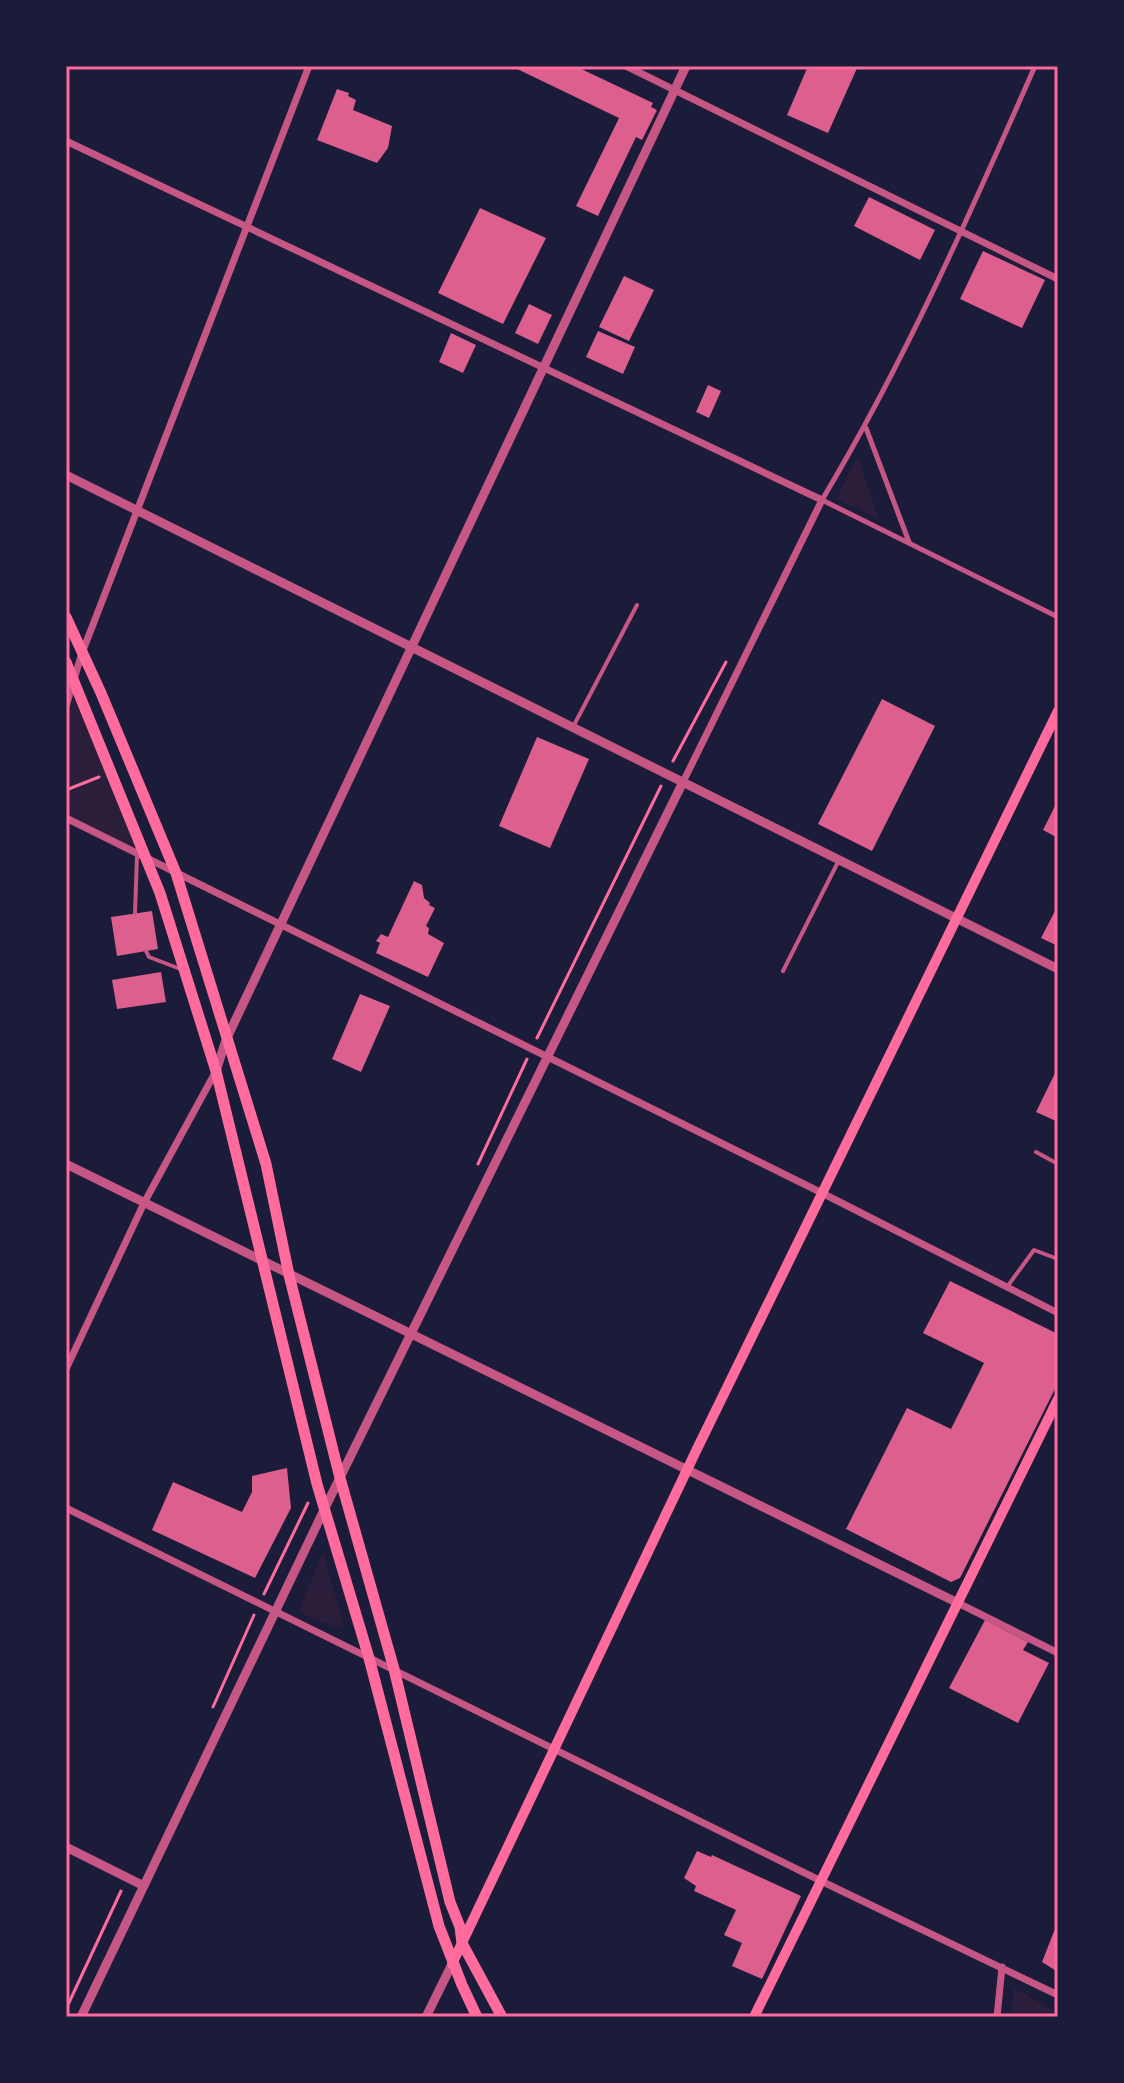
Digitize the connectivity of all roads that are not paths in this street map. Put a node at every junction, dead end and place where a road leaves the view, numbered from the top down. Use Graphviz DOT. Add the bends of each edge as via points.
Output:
graph roads {
  1 [pos="309,66"];
  2 [pos="626,66"];
  3 [pos="686,66"];
  4 [pos="1035,66"];
  5 [pos="675,90"];
  6 [pos="66,141"];
  7 [pos="246,226"];
  8 [pos="962,232"];
  9 [pos="1058,279"];
  10 [pos="544,368"];
  11 [pos="866,427"];
  12 [pos="66,475"];
  13 [pos="822,500"];
  14 [pos="137,510"];
  15 [pos="909,543"];
  16 [pos="637,605"];
  17 [pos="66,617"];
  18 [pos="1058,617"];
  19 [pos="412,647"];
  20 [pos="82,653"];
  21 [pos="66,662"];
  22 [pos="75,682"];
  23 [pos="66,706"];
  24 [pos="1058,711"];
  25 [pos="573,727"];
  26 [pos="683,782"];
  27 [pos="66,818"];
  28 [pos="142,856"];
  29 [pos="839,860"];
  30 [pos="176,873"];
  31 [pos="135,913"];
  32 [pos="956,919"];
  33 [pos="281,924"];
  34 [pos="146,951"];
  35 [pos="1058,969"];
  36 [pos="185,971"];
  37 [pos="783,971"];
  38 [pos="226,1040"];
  39 [pos="547,1058"];
  40 [pos="216,1071"];
  41 [pos="1036,1152"];
  42 [pos="66,1164"];
  43 [pos="1058,1164"];
  44 [pos="822,1193"];
  45 [pos="144,1203"];
  46 [pos="1058,1259"];
  47 [pos="264,1263"];
  48 [pos="289,1275"];
  49 [pos="1007,1287"];
  50 [pos="1058,1313"];
  51 [pos="411,1335"];
  52 [pos="66,1369"];
  53 [pos="1058,1399"];
  54 [pos="686,1471"];
  55 [pos="340,1478"];
  56 [pos="66,1508"];
  57 [pos="324,1510"];
  58 [pos="958,1603"];
  59 [pos="276,1613"];
  60 [pos="1058,1653"];
  61 [pos="369,1658"];
  62 [pos="394,1669"];
  63 [pos="555,1748"];
  64 [pos="66,1847"];
  65 [pos="821,1881"];
  66 [pos="144,1886"];
  67 [pos="462,1943"];
  68 [pos="452,1964"];
  69 [pos="1002,1967"];
  70 [pos="1058,1995"];
  71 [pos="81,2017"];
  72 [pos="426,2017"];
  73 [pos="477,2017"];
  74 [pos="502,2017"];
  75 [pos="754,2017"];
  76 [pos="997,2017"];
  1 -- 7 [label="street"];
  2 -- 5 [label="street"];
  3 -- 5 [label="street"];
  4 -- 8 [label="street"];
  5 -- 8 [label="street"];
  5 -- 10 [label="street"];
  6 -- 7 [label="street"];
  7 -- 10 [label="street"];
  7 -- 14 [label="street"];
  8 -- 9 [label="street"];
  8 -- 11 [label="street"];
  10 -- 13 [label="street"];
  10 -- 19 [label="street"];
  11 -- 13 [label="street"];
  11 -- 15 [label="street"];
  12 -- 14 [label="street"];
  13 -- 15 [label="street"];
  13 -- 26 [label="street"];
  14 -- 19 [label="street"];
  14 -- 20 [label="street"];
  15 -- 18 [label="street"];
  16 -- 25 [label="lane"];
  17 -- 20 [label="main road"];
  19 -- 25 [label="street"];
  19 -- 33 [label="street"];
  20 -- 22 [label="street"];
  20 -- 30 [label="main road"];
  21 -- 22 [label="main road"];
  22 -- 23 [label="street"];
  22 -- 28 [label="main road"];
  24 -- 32 [label="main road"];
  25 -- 26 [label="street"];
  26 -- 29 [label="street"];
  26 -- 39 [label="street"];
  27 -- 28 [label="street"];
  28 -- 30 [label="street"];
  28 -- 31 [label="lane"];
  28 -- 36 [label="main road"];
  29 -- 32 [label="street"];
  29 -- 37 [label="lane"];
  30 -- 33 [label="street"];
  30 -- 38 [label="main road"];
  32 -- 35 [label="street"];
  32 -- 44 [label="main road"];
  33 -- 38 [label="street"];
  33 -- 39 [label="street"];
  34 -- 36 [label="lane"];
  36 -- 40 [label="main road"];
  38 -- 40 [label="street"];
  38 -- 48 [label="main road" via="266,1164"];
  39 -- 44 [label="street"];
  39 -- 51 [label="street"];
  40 -- 45 [label="street"];
  40 -- 47 [label="main road"];
  41 -- 43 [label="lane"];
  42 -- 45 [label="street"];
  44 -- 49 [label="street"];
  44 -- 54 [label="main road"];
  45 -- 47 [label="street"];
  45 -- 52 [label="street"];
  46 -- 49 [label="lane" via="1034,1250"];
  47 -- 48 [label="street"];
  47 -- 57 [label="main road"];
  48 -- 51 [label="street"];
  48 -- 55 [label="main road"];
  49 -- 50 [label="street"];
  51 -- 54 [label="street"];
  51 -- 55 [label="street"];
  53 -- 58 [label="main road"];
  54 -- 58 [label="street"];
  54 -- 63 [label="main road"];
  55 -- 57 [label="street"];
  55 -- 62 [label="main road"];
  56 -- 59 [label="street"];
  57 -- 59 [label="street"];
  57 -- 61 [label="main road"];
  58 -- 60 [label="street"];
  58 -- 65 [label="main road"];
  59 -- 61 [label="street"];
  59 -- 66 [label="street"];
  61 -- 62 [label="street"];
  61 -- 68 [label="main road"];
  62 -- 63 [label="street"];
  62 -- 67 [label="main road"];
  63 -- 65 [label="street"];
  63 -- 67 [label="main road"];
  64 -- 66 [label="street"];
  65 -- 69 [label="street"];
  65 -- 75 [label="main road"];
  66 -- 71 [label="street"];
  67 -- 68 [label="main road"];
  67 -- 74 [label="main road"];
  68 -- 72 [label="street"];
  68 -- 73 [label="main road"];
  69 -- 70 [label="street"];
  69 -- 76 [label="street"];
}
